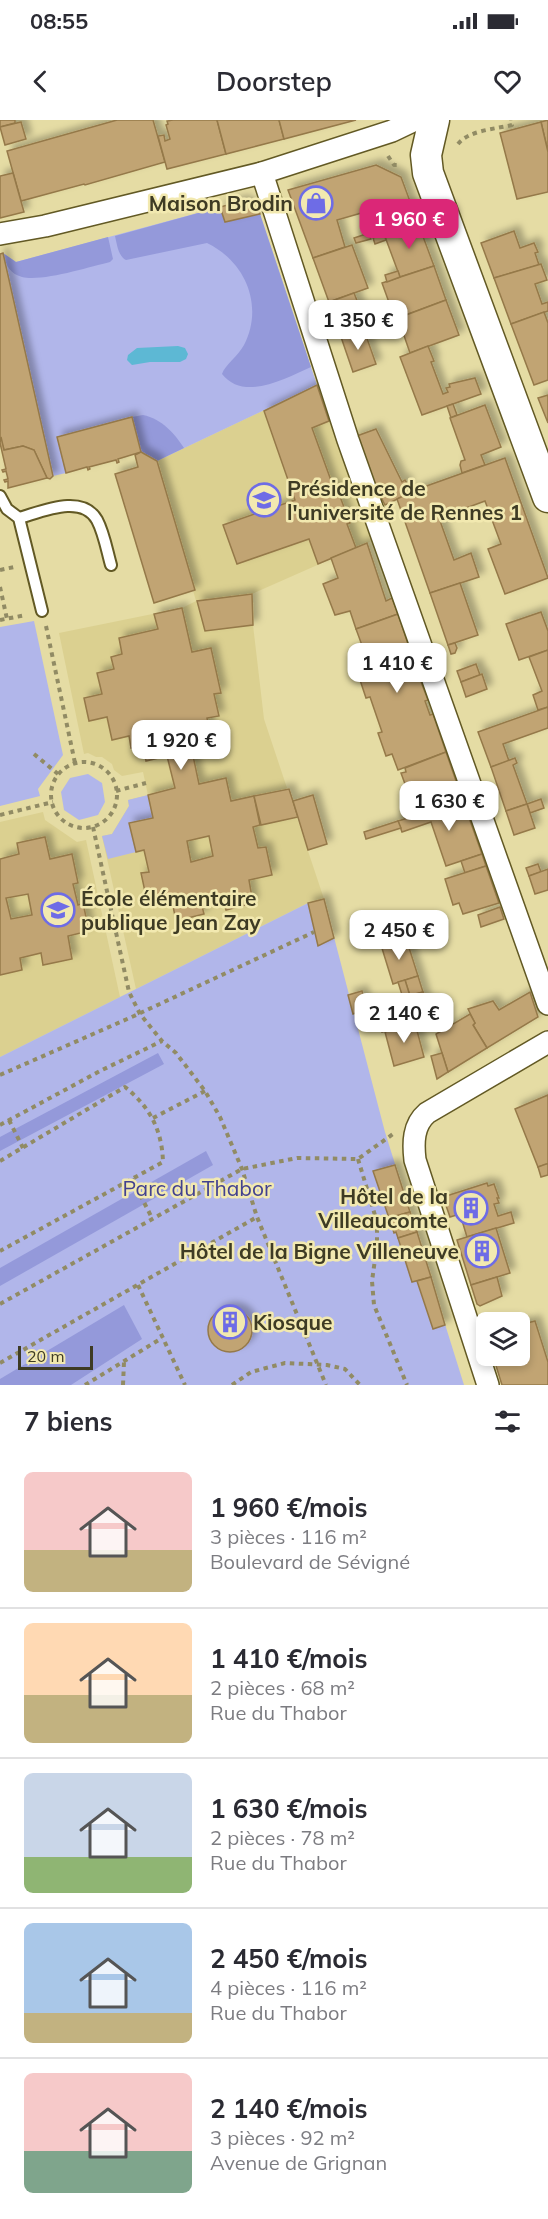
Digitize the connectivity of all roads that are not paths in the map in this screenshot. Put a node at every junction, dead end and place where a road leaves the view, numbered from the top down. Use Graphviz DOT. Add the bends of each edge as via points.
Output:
graph roads {
  1 [pos="415,120"];
  2 [pos="434,120"];
  3 [pos="262,173"];
  4 [pos="0,234"];
  5 [pos="0,496"];
  6 [pos="548,497"];
  7 [pos="19,518"];
  8 [pos="111,565"];
  9 [pos="42,611"];
  10 [pos="548,1004"];
  11 [pos="548,1042"];
  12 [pos="488,1385"];
  1 -- 3 [label="street"];
  2 -- 6 [label="street" via="426,155 428,173"];
  3 -- 4 [label="street"];
  3 -- 10 [label="street" via="348,440"];
  5 -- 7 [label="lane" via="7,509"];
  7 -- 8 [label="lane" via="67,506 85,509 99,522"];
  7 -- 9 [label="lane"];
  11 -- 12 [label="street" via="427,1113 416,1131 415,1160"];
}
